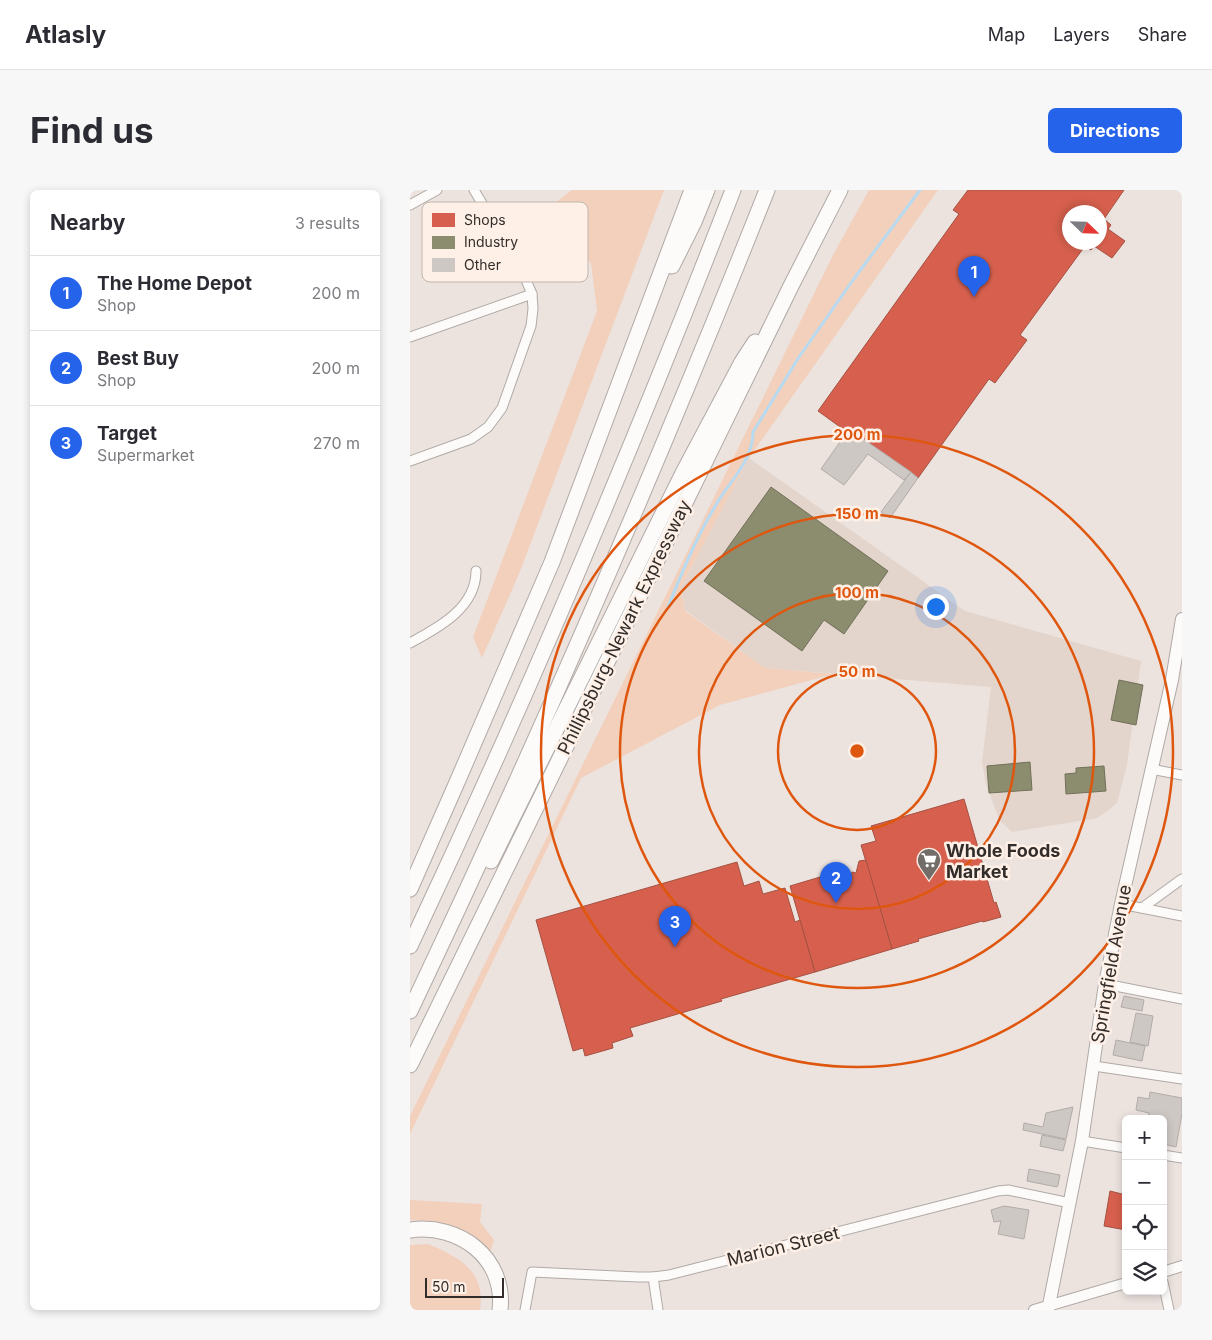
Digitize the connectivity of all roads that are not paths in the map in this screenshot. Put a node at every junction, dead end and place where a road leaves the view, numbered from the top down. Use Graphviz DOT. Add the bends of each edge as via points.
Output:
graph roads {
  1 [pos="437,190"];
  2 [pos="474,190"];
  3 [pos="692,190"];
  4 [pos="707,190"];
  5 [pos="733,190"];
  6 [pos="767,190"];
  7 [pos="840,190"];
  8 [pos="481,202"];
  9 [pos="410,205"];
  10 [pos="527,282"];
  11 [pos="791,286"];
  12 [pos="532,294"];
  13 [pos="410,337"];
  14 [pos="636,340"];
  15 [pos="410,461"];
  16 [pos="476,571"];
  17 [pos="1182,619"];
  18 [pos="410,643"];
  19 [pos="1177,681"];
  20 [pos="1151,769"];
  21 [pos="1182,775"];
  22 [pos="1182,879"];
  23 [pos="410,889"];
  24 [pos="1120,904"];
  25 [pos="1142,908"];
  26 [pos="1182,916"];
  27 [pos="444,937"];
  28 [pos="410,946"];
  29 [pos="1105,984"];
  30 [pos="1182,999"];
  31 [pos="410,1011"];
  32 [pos="410,1065"];
  33 [pos="1094,1066"];
  34 [pos="1182,1080"];
  35 [pos="1082,1141"];
  36 [pos="1122,1147"];
  37 [pos="1167,1156"];
  38 [pos="1182,1158"];
  39 [pos="1070,1204"];
  40 [pos="410,1230"];
  41 [pos="1182,1266"];
  42 [pos="1167,1271"];
  43 [pos="653,1278"];
  44 [pos="1122,1284"];
  45 [pos="1166,1295"];
  46 [pos="1049,1307"];
  47 [pos="500,1310"];
  48 [pos="525,1310"];
  49 [pos="658,1310"];
  50 [pos="1034,1310"];
  51 [pos="1169,1310"];
  1 -- 9 [label="street"];
  2 -- 8 [label="street"];
  3 -- 14 [label="highway"];
  4 -- 14 [label="highway"];
  5 -- 28 [label="highway" via="557,620"];
  6 -- 27 [label="highway, Phillipsburg-Newark Expressway" via="610,570"];
  7 -- 11 [label="highway, Phillipsburg-Newark Expressway"];
  10 -- 12 [label="street"];
  11 -- 27 [label="highway" via="742,362 484,874"];
  11 -- 32 [label="highway, Phillipsburg-Newark Expressway"];
  12 -- 13 [label="street"];
  12 -- 15 [label="street" via="529,335 496,417 471,439"];
  14 -- 23 [label="highway" via="552,562"];
  16 -- 18 [label="street" via="473,590 461,608 436,629"];
  17 -- 19 [label="main road, Springfield Avenue"];
  19 -- 20 [label="main road, Springfield Avenue"];
  20 -- 21 [label="street"];
  20 -- 24 [label="main road, Springfield Avenue"];
  22 -- 25 [label="street"];
  24 -- 25 [label="street"];
  24 -- 29 [label="main road, Springfield Avenue"];
  25 -- 26 [label="street"];
  27 -- 31 [label="highway"];
  29 -- 30 [label="street"];
  29 -- 33 [label="main road, Springfield Avenue"];
  33 -- 34 [label="street"];
  33 -- 35 [label="main road, Springfield Avenue"];
  35 -- 36 [label="street"];
  35 -- 39 [label="main road, Springfield Avenue"];
  37 -- 38 [label="street"];
  39 -- 43 [label="street, Marion Street" via="1008,1190 998,1191"];
  39 -- 46 [label="main road, Springfield Avenue"];
  40 -- 47 [label="highway" via="444,1232 463,1239 479,1251 492,1266 499,1285"];
  41 -- 42 [label="street"];
  43 -- 48 [label="street, Marion Street" via="532,1272"];
  43 -- 49 [label="street"];
  44 -- 46 [label="street"];
  45 -- 51 [label="street"];
  46 -- 50 [label="street"];
}
